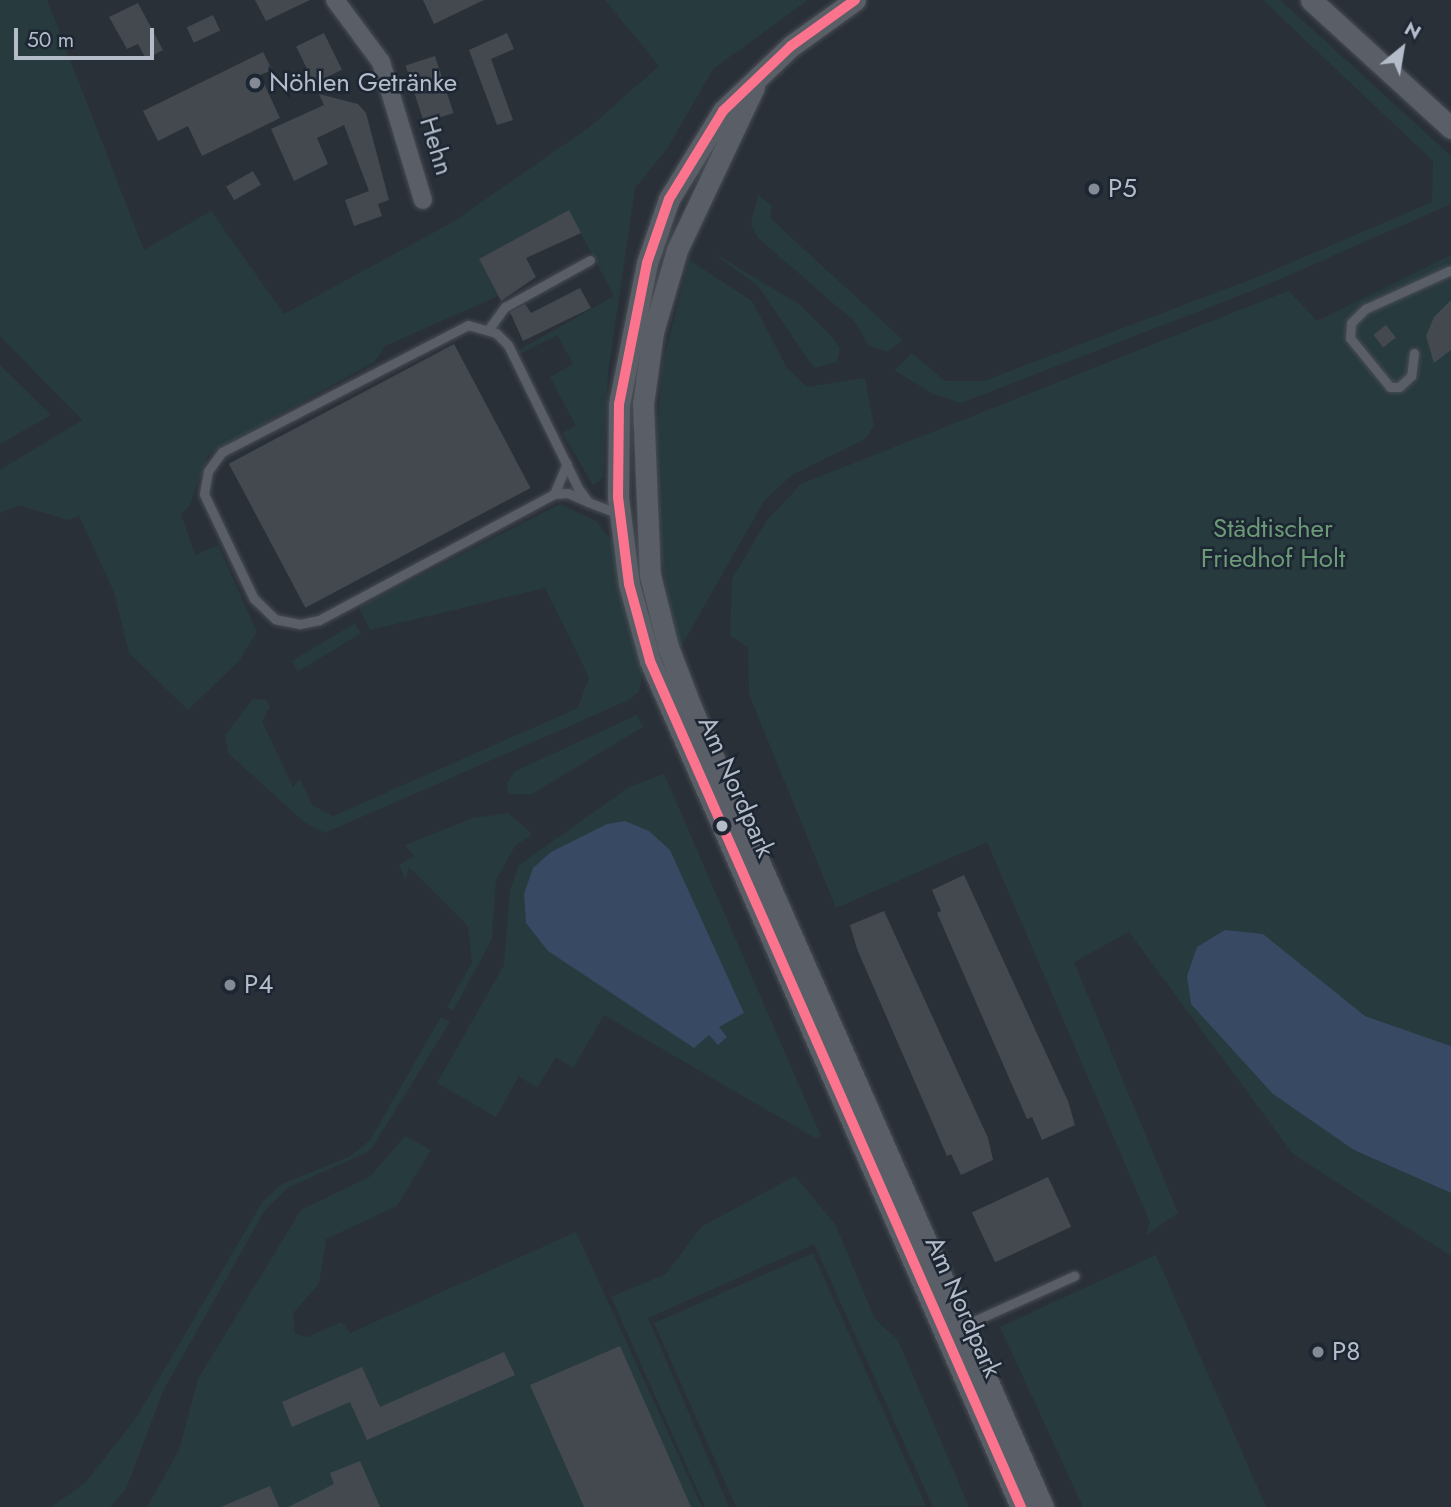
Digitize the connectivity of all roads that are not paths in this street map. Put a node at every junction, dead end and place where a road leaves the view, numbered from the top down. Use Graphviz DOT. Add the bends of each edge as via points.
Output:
graph roads {
  1 [pos="335,0"];
  2 [pos="855,0"];
  3 [pos="1311,0"];
  4 [pos="758,78"];
  5 [pos="1451,128"];
  6 [pos="423,200"];
  7 [pos="590,260"];
  8 [pos="1451,270"];
  9 [pos="488,330"];
  10 [pos="1414,353"];
  11 [pos="567,461"];
  12 [pos="554,494"];
  13 [pos="588,502"];
  14 [pos="620,515"];
  15 [pos="1074,1276"];
  16 [pos="954,1330"];
  17 [pos="1021,1507"];
  18 [pos="1043,1507"];
  1 -- 6 [label="street, Hehn" via="381,62"];
  2 -- 4 [label="street, Am Nordpark"];
  3 -- 5 [label="street"];
  4 -- 14 [label="street, Am Nordpark" via="723,111 690,159 659,224 619,404"];
  4 -- 16 [label="street, Am Nordpark" via="677,250 653,332 643,404 650,576 668,647 691,708"];
  7 -- 9 [label="lane" via="505,307"];
  8 -- 10 [label="lane" via="1365,309 1351,323 1350,338 1390,387 1399,387 1410,376"];
  9 -- 11 [label="lane" via="508,345"];
  9 -- 12 [label="lane" via="458,326 222,452 208,471 208,506 263,610 287,624 310,624"];
  11 -- 12 [label="lane"];
  11 -- 13 [label="lane"];
  12 -- 13 [label="lane" via="568,493"];
  13 -- 14 [label="lane"];
  14 -- 16 [label="street, Am Nordpark" via="629,584 650,661"];
  15 -- 16 [label="lane"];
  16 -- 17 [label="street, Am Nordpark"];
  16 -- 18 [label="street, Am Nordpark"];
}
